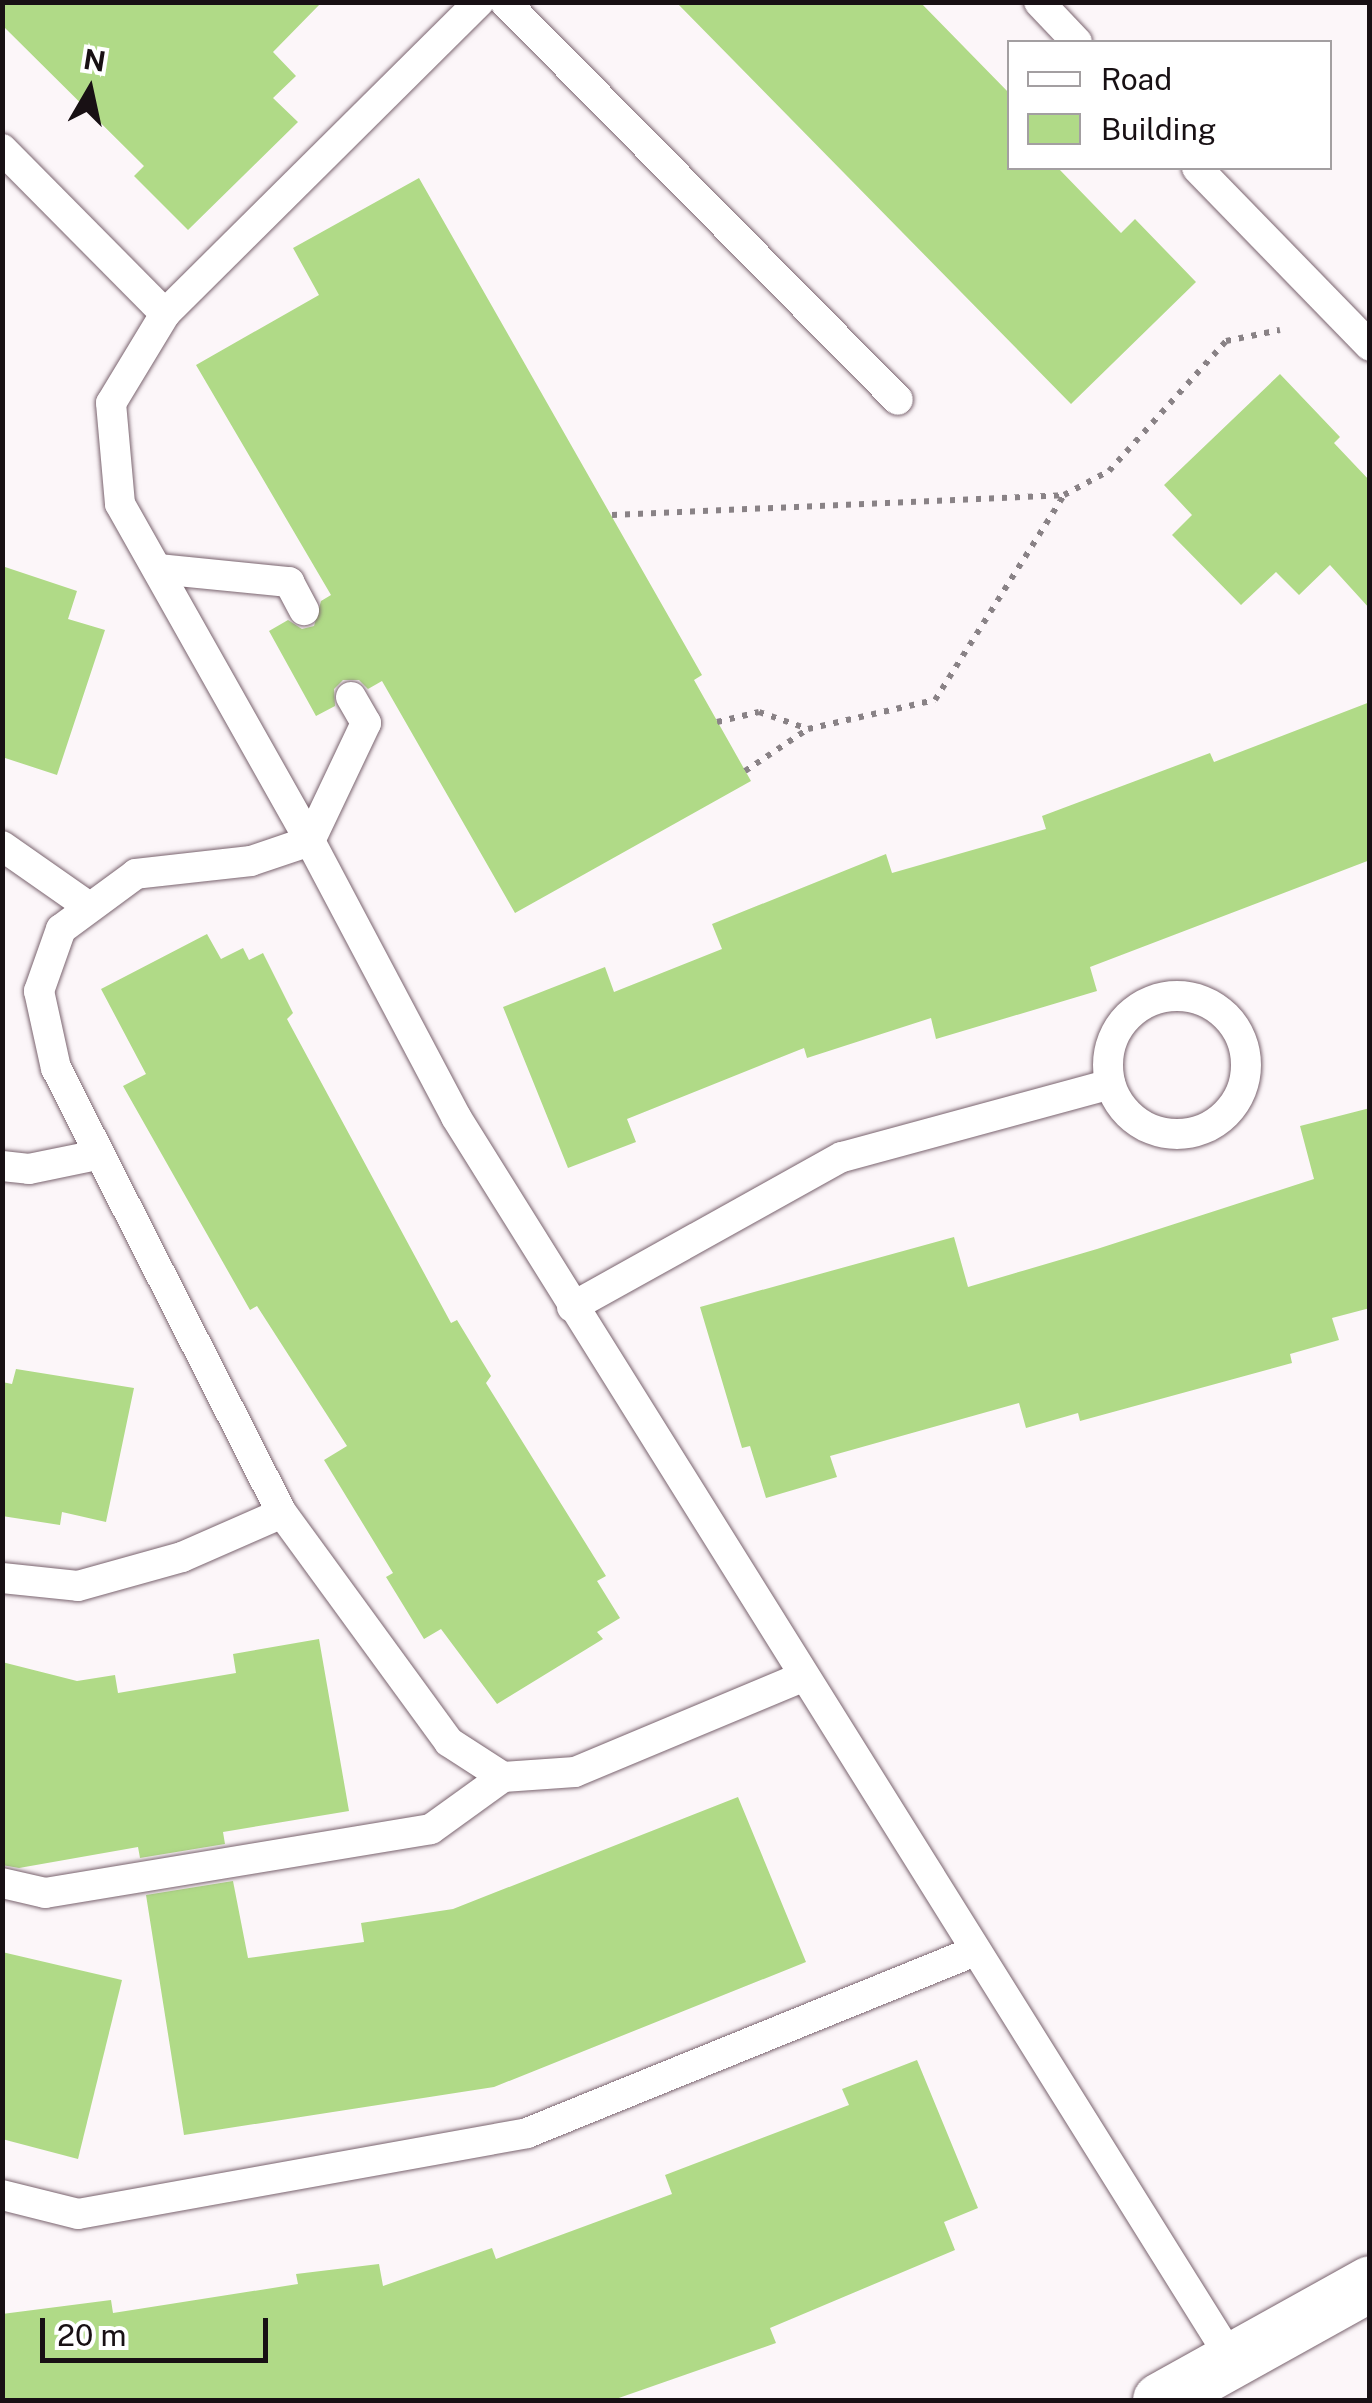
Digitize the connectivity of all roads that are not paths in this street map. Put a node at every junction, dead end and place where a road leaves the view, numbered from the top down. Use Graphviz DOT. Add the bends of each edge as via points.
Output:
graph roads {
  1 [pos="479,2"];
  2 [pos="505,2"];
  3 [pos="1039,2"];
  4 [pos="1075,40"];
  5 [pos="2,149"];
  6 [pos="1199,170"];
  7 [pos="165,314"];
  8 [pos="1370,346"];
  9 [pos="898,400"];
  10 [pos="158,569"];
  11 [pos="304,610"];
  12 [pos="351,698"];
  13 [pos="310,841"];
  14 [pos="2,846"];
  15 [pos="89,907"];
  16 [pos="1110,1084"];
  17 [pos="97,1155"];
  18 [pos="2,1166"];
  19 [pos="572,1307"];
  20 [pos="282,1513"];
  21 [pos="2,1578"];
  22 [pos="802,1677"];
  23 [pos="503,1777"];
  24 [pos="2,1883"];
  25 [pos="976,1951"];
  26 [pos="2,2196"];
  27 [pos="1370,2283"];
  28 [pos="1232,2360"];
  29 [pos="1160,2400"];
  1 -- 7 [label="lane"];
  2 -- 9 [label="lane"];
  3 -- 4 [label="lane"];
  5 -- 7 [label="lane"];
  6 -- 8 [label="lane"];
  7 -- 10 [label="lane" via="110,403 120,504"];
  10 -- 11 [label="lane" via="290,582"];
  10 -- 13 [label="lane"];
  12 -- 13 [label="lane" via="366,723"];
  13 -- 15 [label="lane" via="251,861 136,874"];
  13 -- 19 [label="lane" via="456,1117"];
  14 -- 15 [label="lane"];
  15 -- 17 [label="lane" via="60,928 39,990 56,1068"];
  16 -- 16 [label="lane" via="1113,1038 1145,1003 1193,996 1232,1022 1244,1043 1248,1066 1234,1108 1198,1132 1154,1131 1134,1120"];
  16 -- 19 [label="lane" via="842,1158"];
  17 -- 18 [label="lane" via="29,1168"];
  17 -- 20 [label="lane"];
  19 -- 22 [label="lane"];
  20 -- 21 [label="lane" via="182,1557 78,1586"];
  20 -- 23 [label="lane" via="449,1742"];
  22 -- 23 [label="lane" via="575,1772"];
  22 -- 25 [label="lane"];
  23 -- 24 [label="lane" via="431,1829 45,1893"];
  25 -- 26 [label="lane" via="527,2133 78,2214"];
  25 -- 28 [label="lane"];
  27 -- 28 [label="street"];
  28 -- 29 [label="street"];
}
